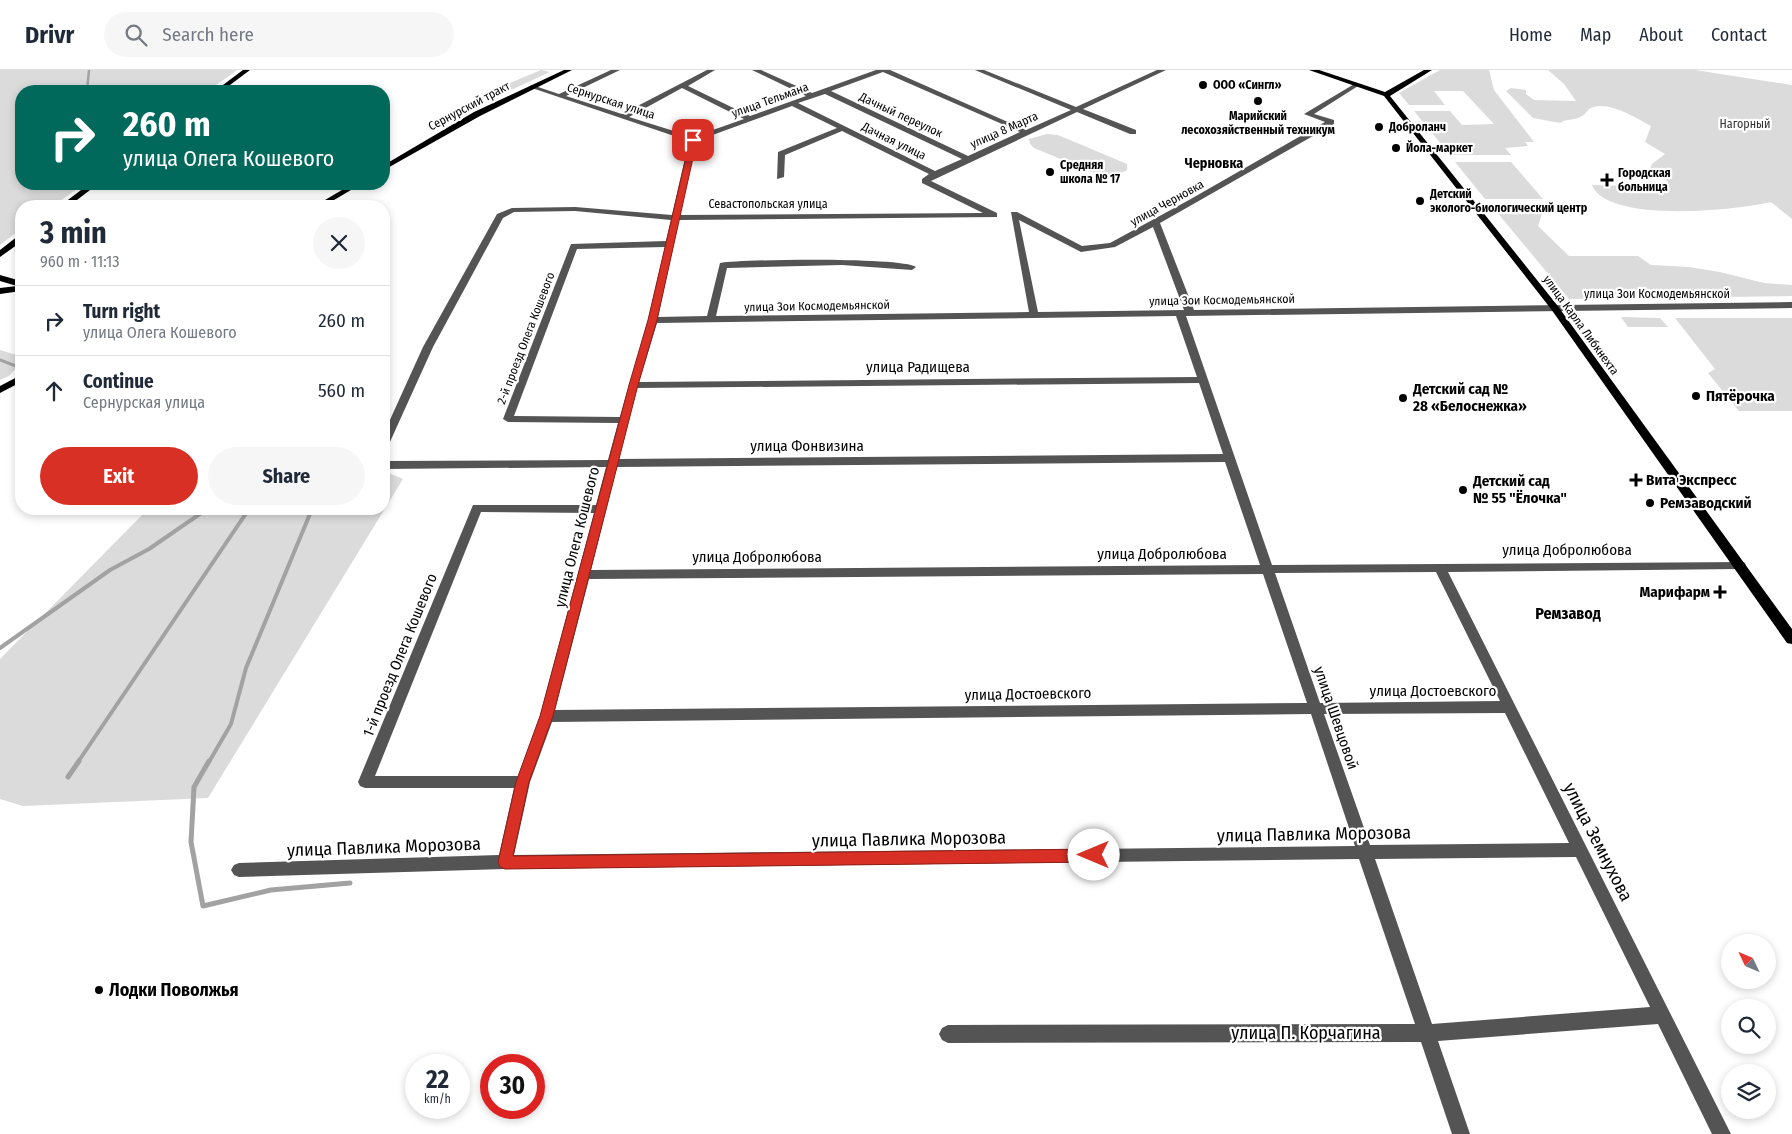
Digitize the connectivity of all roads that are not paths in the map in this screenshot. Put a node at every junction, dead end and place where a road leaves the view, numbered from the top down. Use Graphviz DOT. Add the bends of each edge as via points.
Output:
graph roads {
  1 [pos="247,70"];
  2 [pos="569,70"];
  3 [pos="617,70"];
  4 [pos="712,70"];
  5 [pos="754,70"];
  6 [pos="864,70"];
  7 [pos="883,70"];
  8 [pos="978,70"];
  9 [pos="1163,70"];
  10 [pos="1312,70"];
  11 [pos="1429,70"];
  12 [pos="872,74"];
  13 [pos="226,85"];
  14 [pos="1356,85"];
  15 [pos="683,86"];
  16 [pos="532,87"];
  17 [pos="825,91"];
  18 [pos="1386,95"];
  19 [pos="560,96"];
  20 [pos="812,96"];
  21 [pos="792,103"];
  22 [pos="1076,110"];
  23 [pos="623,117"];
  24 [pos="750,119"];
  25 [pos="843,128"];
  26 [pos="1026,132"];
  27 [pos="1133,132"];
  28 [pos="693,140"];
  29 [pos="968,159"];
  30 [pos="390,165"];
  31 [pos="935,174"];
  32 [pos="780,177"];
  33 [pos="86,190"];
  34 [pos="347,190"];
  35 [pos="72,200"];
  36 [pos="329,200"];
  37 [pos="677,218"];
  38 [pos="1155,222"];
  39 [pos="15,242"];
  40 [pos="670,244"];
  41 [pos="0,256"];
  42 [pos="912,267"];
  43 [pos="0,278"];
  44 [pos="15,282"];
  45 [pos="15,289"];
  46 [pos="0,291"];
  47 [pos="1792,306"];
  48 [pos="1554,307"];
  49 [pos="1185,313"];
  50 [pos="1034,315"];
  51 [pos="652,320"];
  52 [pos="711,320"];
  53 [pos="1203,380"];
  54 [pos="15,381"];
  55 [pos="633,385"];
  56 [pos="0,390"];
  57 [pos="624,420"];
  58 [pos="390,431"];
  59 [pos="1230,458"];
  60 [pos="613,463"];
  61 [pos="390,464"];
  62 [pos="601,510"];
  63 [pos="1740,565"];
  64 [pos="1440,568"];
  65 [pos="1268,569"];
  66 [pos="584,575"];
  67 [pos="1792,639"];
  68 [pos="1315,707"];
  69 [pos="1509,707"];
  70 [pos="547,716"];
  71 [pos="523,782"];
  72 [pos="1580,850"];
  73 [pos="1365,852"];
  74 [pos="505,862"];
  75 [pos="239,870"];
  76 [pos="1663,1015"];
  77 [pos="1427,1033"];
  78 [pos="948,1034"];
  79 [pos="1462,1134"];
  80 [pos="1722,1134"];
  1 -- 13 [label="main road"];
  2 -- 16 [label="main road, Сернурский тракт"];
  3 -- 19 [label="street"];
  4 -- 15 [label="street"];
  5 -- 20 [label="street"];
  6 -- 12 [label="street"];
  7 -- 12 [label="street, улица Тельмана"];
  7 -- 26 [label="street"];
  8 -- 22 [label="street"];
  9 -- 22 [label="street, улица 8 Марта"];
  10 -- 14 [label="main road"];
  11 -- 18 [label="main road"];
  12 -- 17 [label="street, улица Тельмана"];
  14 -- 18 [label="main road"];
  14 -- 38 [label="street, улица Черновка" via="1308,114 1331,122"];
  15 -- 23 [label="street"];
  15 -- 24 [label="street"];
  16 -- 19 [label="street, Сернурская улица"];
  16 -- 30 [label="main road, Сернурский тракт" via="477,114"];
  17 -- 20 [label="street, улица Тельмана"];
  17 -- 29 [label="street, Дачный переулок"];
  18 -- 48 [label="main road, улица Карла Либкнехта"];
  19 -- 23 [label="street, Сернурская улица"];
  20 -- 21 [label="street, улица Тельмана"];
  21 -- 24 [label="street, улица Тельмана"];
  21 -- 25 [label="street, Дачная улица"];
  22 -- 26 [label="street, улица 8 Марта"];
  22 -- 27 [label="street"];
  23 -- 28 [label="street, Сернурская улица"];
  24 -- 28 [label="street, улица Тельмана"];
  25 -- 31 [label="street, Дачная улица"];
  25 -- 32 [label="street, Дачная улица" via="781,154"];
  26 -- 29 [label="street, улица 8 Марта"];
  28 -- 37 [label="street"];
  29 -- 31 [label="street, улица 8 Марта"];
  31 -- 37 [label="street, Севастопольская улица" via="925,181 994,215"];
  33 -- 35 [label="main road"];
  34 -- 36 [label="main road"];
  37 -- 40 [label="street, улица Олега Кошевого"];
  37 -- 58 [label="street, Севастопольская улица" via="575,209 512,210 500,216 428,347"];
  38 -- 49 [label="street, улица Шевцовой"];
  38 -- 50 [label="street, улица Черновка" via="1112,245 1081,249 1014,214"];
  39 -- 41 [label="main road"];
  40 -- 51 [label="street, улица Олега Кошевого"];
  40 -- 57 [label="street, 2-й проезд Олега Кошевого" via="574,246 508,419"];
  42 -- 52 [label="street" via="819,263 723,266"];
  43 -- 44 [label="main road"];
  45 -- 46 [label="main road"];
  47 -- 48 [label="street, улица Зои Космодемьянской"];
  48 -- 49 [label="street, улица Зои Космодемьянской"];
  48 -- 63 [label="main road, улица Карла Либкнехта"];
  49 -- 50 [label="street, улица Зои Космодемьянской"];
  49 -- 53 [label="street, улица Шевцовой"];
  50 -- 52 [label="street, улица Зои Космодемьянской"];
  51 -- 52 [label="street, улица Зои Космодемьянской"];
  51 -- 55 [label="street, улица Олега Кошевого"];
  53 -- 55 [label="street, улица Радищева"];
  53 -- 59 [label="street, улица Шевцовой"];
  54 -- 56 [label="main road"];
  55 -- 57 [label="street, улица Олега Кошевого"];
  57 -- 60 [label="street, улица Олега Кошевого"];
  59 -- 60 [label="street, улица Фонвизина"];
  59 -- 65 [label="street, улица Шевцовой"];
  60 -- 61 [label="street, улица Фонвизина"];
  60 -- 62 [label="street, улица Олега Кошевого"];
  62 -- 66 [label="street, улица Олега Кошевого"];
  62 -- 71 [label="street, 1-й проезд Олега Кошевого" via="478,508 366,782"];
  63 -- 64 [label="street, улица Добролюбова"];
  63 -- 67 [label="main road, улица Карла Либкнехта"];
  64 -- 65 [label="street, улица Добролюбова"];
  64 -- 69 [label="street, улица Земнухова"];
  65 -- 66 [label="street, улица Добролюбова"];
  65 -- 68 [label="street, улица Шевцовой"];
  66 -- 70 [label="street, улица Олега Кошевого"];
  68 -- 69 [label="street, улица Достоевского"];
  68 -- 70 [label="street, улица Достоевского"];
  68 -- 73 [label="street, улица Шевцовой"];
  69 -- 72 [label="street, улица Земнухова"];
  70 -- 71 [label="street, улица Олега Кошевого"];
  71 -- 74 [label="street, улица Олега Кошевого"];
  72 -- 73 [label="street, улица Павлика Морозова"];
  72 -- 76 [label="street, улица Земнухова"];
  73 -- 74 [label="street, улица Павлика Морозова"];
  73 -- 77 [label="street, улица Шевцовой"];
  74 -- 75 [label="street, улица Павлика Морозова"];
  76 -- 77 [label="street, улица П. Корчагина"];
  76 -- 80 [label="street, улица Земнухова"];
  77 -- 78 [label="street, улица П. Корчагина"];
  77 -- 79 [label="street, улица Шевцовой"];
}
